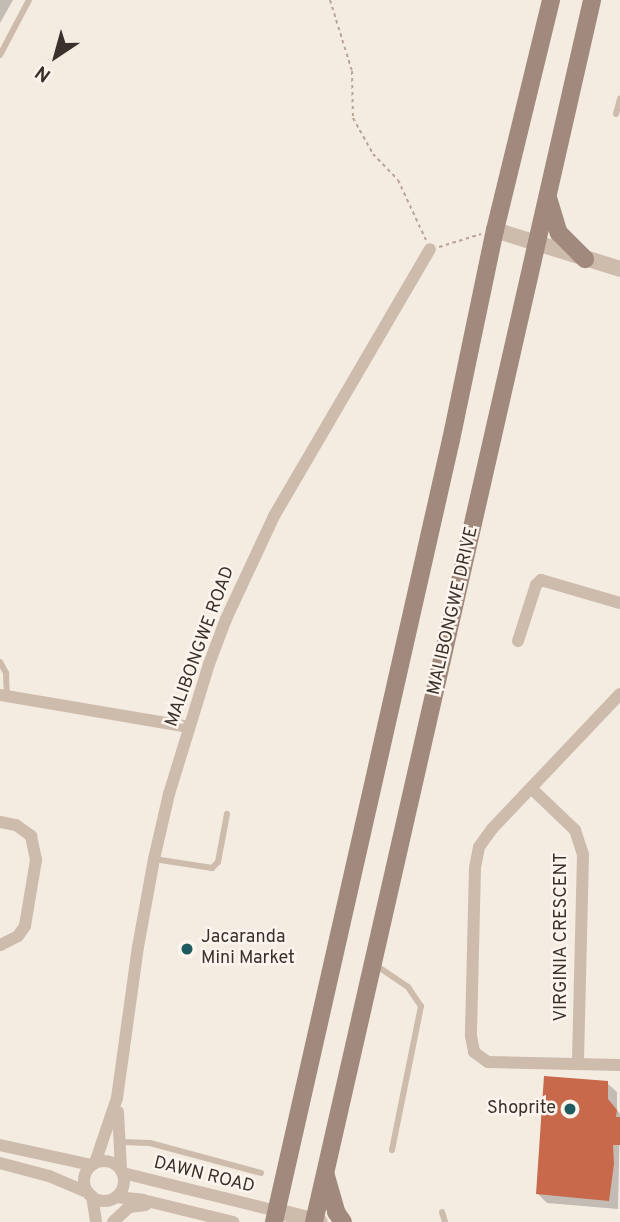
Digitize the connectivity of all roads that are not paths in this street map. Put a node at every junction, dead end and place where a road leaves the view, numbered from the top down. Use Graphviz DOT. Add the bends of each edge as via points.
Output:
graph roads {
  1 [pos="29,0"];
  2 [pos="551,0"];
  3 [pos="592,0"];
  4 [pos="0,55"];
  5 [pos="620,99"];
  6 [pos="616,114"];
  7 [pos="547,195"];
  8 [pos="495,230"];
  9 [pos="537,244"];
  10 [pos="430,249"];
  11 [pos="584,259"];
  12 [pos="620,269"];
  13 [pos="620,603"];
  14 [pos="518,641"];
  15 [pos="0,662"];
  16 [pos="620,694"];
  17 [pos="4,695"];
  18 [pos="189,727"];
  19 [pos="531,788"];
  20 [pos="228,814"];
  21 [pos="0,822"];
  22 [pos="154,859"];
  23 [pos="0,945"];
  24 [pos="372,963"];
  25 [pos="578,1064"];
  26 [pos="620,1065"];
  27 [pos="117,1098"];
  28 [pos="120,1142"];
  29 [pos="0,1144"];
  30 [pos="392,1150"];
  31 [pos="0,1163"];
  32 [pos="94,1164"];
  33 [pos="122,1172"];
  34 [pos="325,1172"];
  35 [pos="261,1173"];
  36 [pos="90,1194"];
  37 [pos="115,1197"];
  38 [pos="167,1206"];
  39 [pos="442,1212"];
  40 [pos="275,1217"];
  41 [pos="96,1222"];
  42 [pos="111,1222"];
  43 [pos="233,1222"];
  44 [pos="316,1222"];
  45 [pos="343,1222"];
  46 [pos="445,1222"];
  1 -- 4 [label="lane"];
  2 -- 8 [label="main road"];
  3 -- 7 [label="main road, MALIBONGWE DRIVE"];
  5 -- 6 [label="lane"];
  7 -- 9 [label="main road, MALIBONGWE DRIVE"];
  7 -- 11 [label="main road" via="559,233"];
  8 -- 9 [label="street"];
  8 -- 40 [label="main road"];
  9 -- 11 [label="street"];
  9 -- 24 [label="main road, MALIBONGWE DRIVE"];
  10 -- 18 [label="street, MALIBONGWE ROAD" via="274,516 226,619"];
  11 -- 12 [label="street"];
  13 -- 14 [label="street" via="541,580"];
  15 -- 17 [label="lane" via="6,673"];
  16 -- 19 [label="street"];
  17 -- 18 [label="street"];
  18 -- 22 [label="street, MALIBONGWE ROAD"];
  19 -- 25 [label="street, VIRGINIA CRESCENT" via="575,830 583,855"];
  19 -- 25 [label="street" via="492,829 477,857 472,1046 476,1055 488,1062"];
  20 -- 22 [label="lane" via="220,854 212,868"];
  21 -- 23 [label="street" via="16,825 31,836 36,860 25,926 18,936"];
  22 -- 27 [label="street, MALIBONGWE ROAD"];
  24 -- 30 [label="lane" via="408,987 421,1006"];
  24 -- 34 [label="main road, MALIBONGWE DRIVE"];
  25 -- 26 [label="street"];
  27 -- 28 [label="street, MALIBONGWE ROAD"];
  27 -- 32 [label="street, MALIBONGWE ROAD"];
  28 -- 33 [label="street, MALIBONGWE ROAD"];
  28 -- 35 [label="lane" via="150,1143"];
  29 -- 32 [label="street"];
  31 -- 36 [label="street" via="49,1176"];
  32 -- 33 [label="street" via="107,1161"];
  32 -- 36 [label="street" via="85,1181"];
  33 -- 37 [label="street" via="124,1186"];
  33 -- 40 [label="street, DAWN ROAD"];
  34 -- 44 [label="main road, MALIBONGWE DRIVE"];
  34 -- 45 [label="main road"];
  36 -- 37 [label="street" via="103,1200"];
  36 -- 41 [label="street"];
  37 -- 38 [label="street"];
  37 -- 42 [label="street"];
  38 -- 42 [label="street" via="129,1207"];
  38 -- 43 [label="street"];
  39 -- 46 [label="lane"];
  40 -- 44 [label="street"];
}
